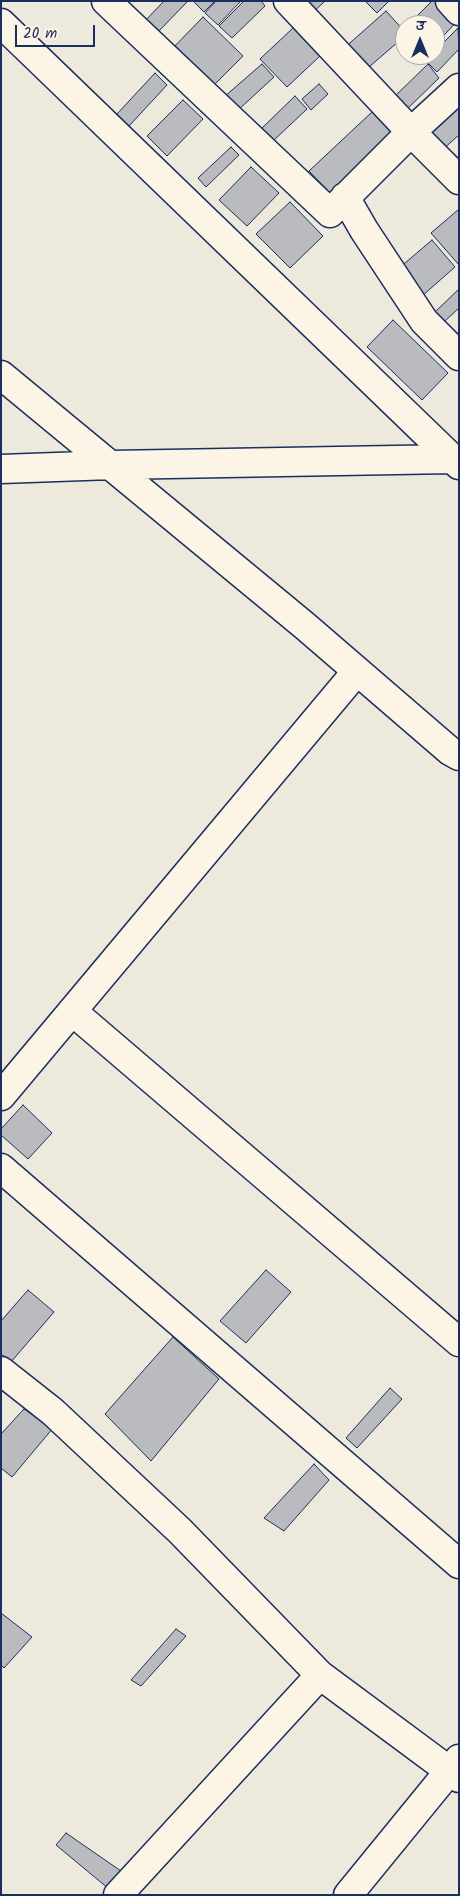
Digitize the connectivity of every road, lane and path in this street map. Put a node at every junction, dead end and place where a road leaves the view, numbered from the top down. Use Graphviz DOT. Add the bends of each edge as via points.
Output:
graph roads {
  1 [pos="106,1"];
  2 [pos="288,1"];
  3 [pos="450,1"];
  4 [pos="459,11"];
  5 [pos="1,23"];
  6 [pos="459,88"];
  7 [pos="411,132"];
  8 [pos="459,180"];
  9 [pos="346,197"];
  10 [pos="459,356"];
  11 [pos="1,375"];
  12 [pos="455,462"];
  13 [pos="112,465"];
  14 [pos="1,469"];
  15 [pos="357,671"];
  16 [pos="459,756"];
  17 [pos="72,1011"];
  18 [pos="1,1096"];
  19 [pos="1,1168"];
  20 [pos="459,1342"];
  21 [pos="1,1371"];
  22 [pos="459,1564"];
  23 [pos="320,1675"];
  24 [pos="456,1769"];
  25 [pos="118,1895"];
  26 [pos="348,1895"];
  1 -- 9 [label="street" via="330,214"];
  2 -- 7 [label="street"];
  3 -- 4 [label="street"];
  5 -- 12 [label="street"];
  6 -- 7 [label="street"];
  7 -- 8 [label="street"];
  7 -- 9 [label="street"];
  9 -- 10 [label="street" via="424,321"];
  11 -- 13 [label="street"];
  12 -- 13 [label="street"];
  13 -- 14 [label="street"];
  13 -- 15 [label="street"];
  15 -- 16 [label="street"];
  15 -- 17 [label="street"];
  17 -- 18 [label="street"];
  17 -- 20 [label="street"];
  19 -- 22 [label="street"];
  21 -- 23 [label="street" via="53,1412 180,1531"];
  23 -- 24 [label="street"];
  23 -- 25 [label="street"];
  24 -- 26 [label="street"];
}
